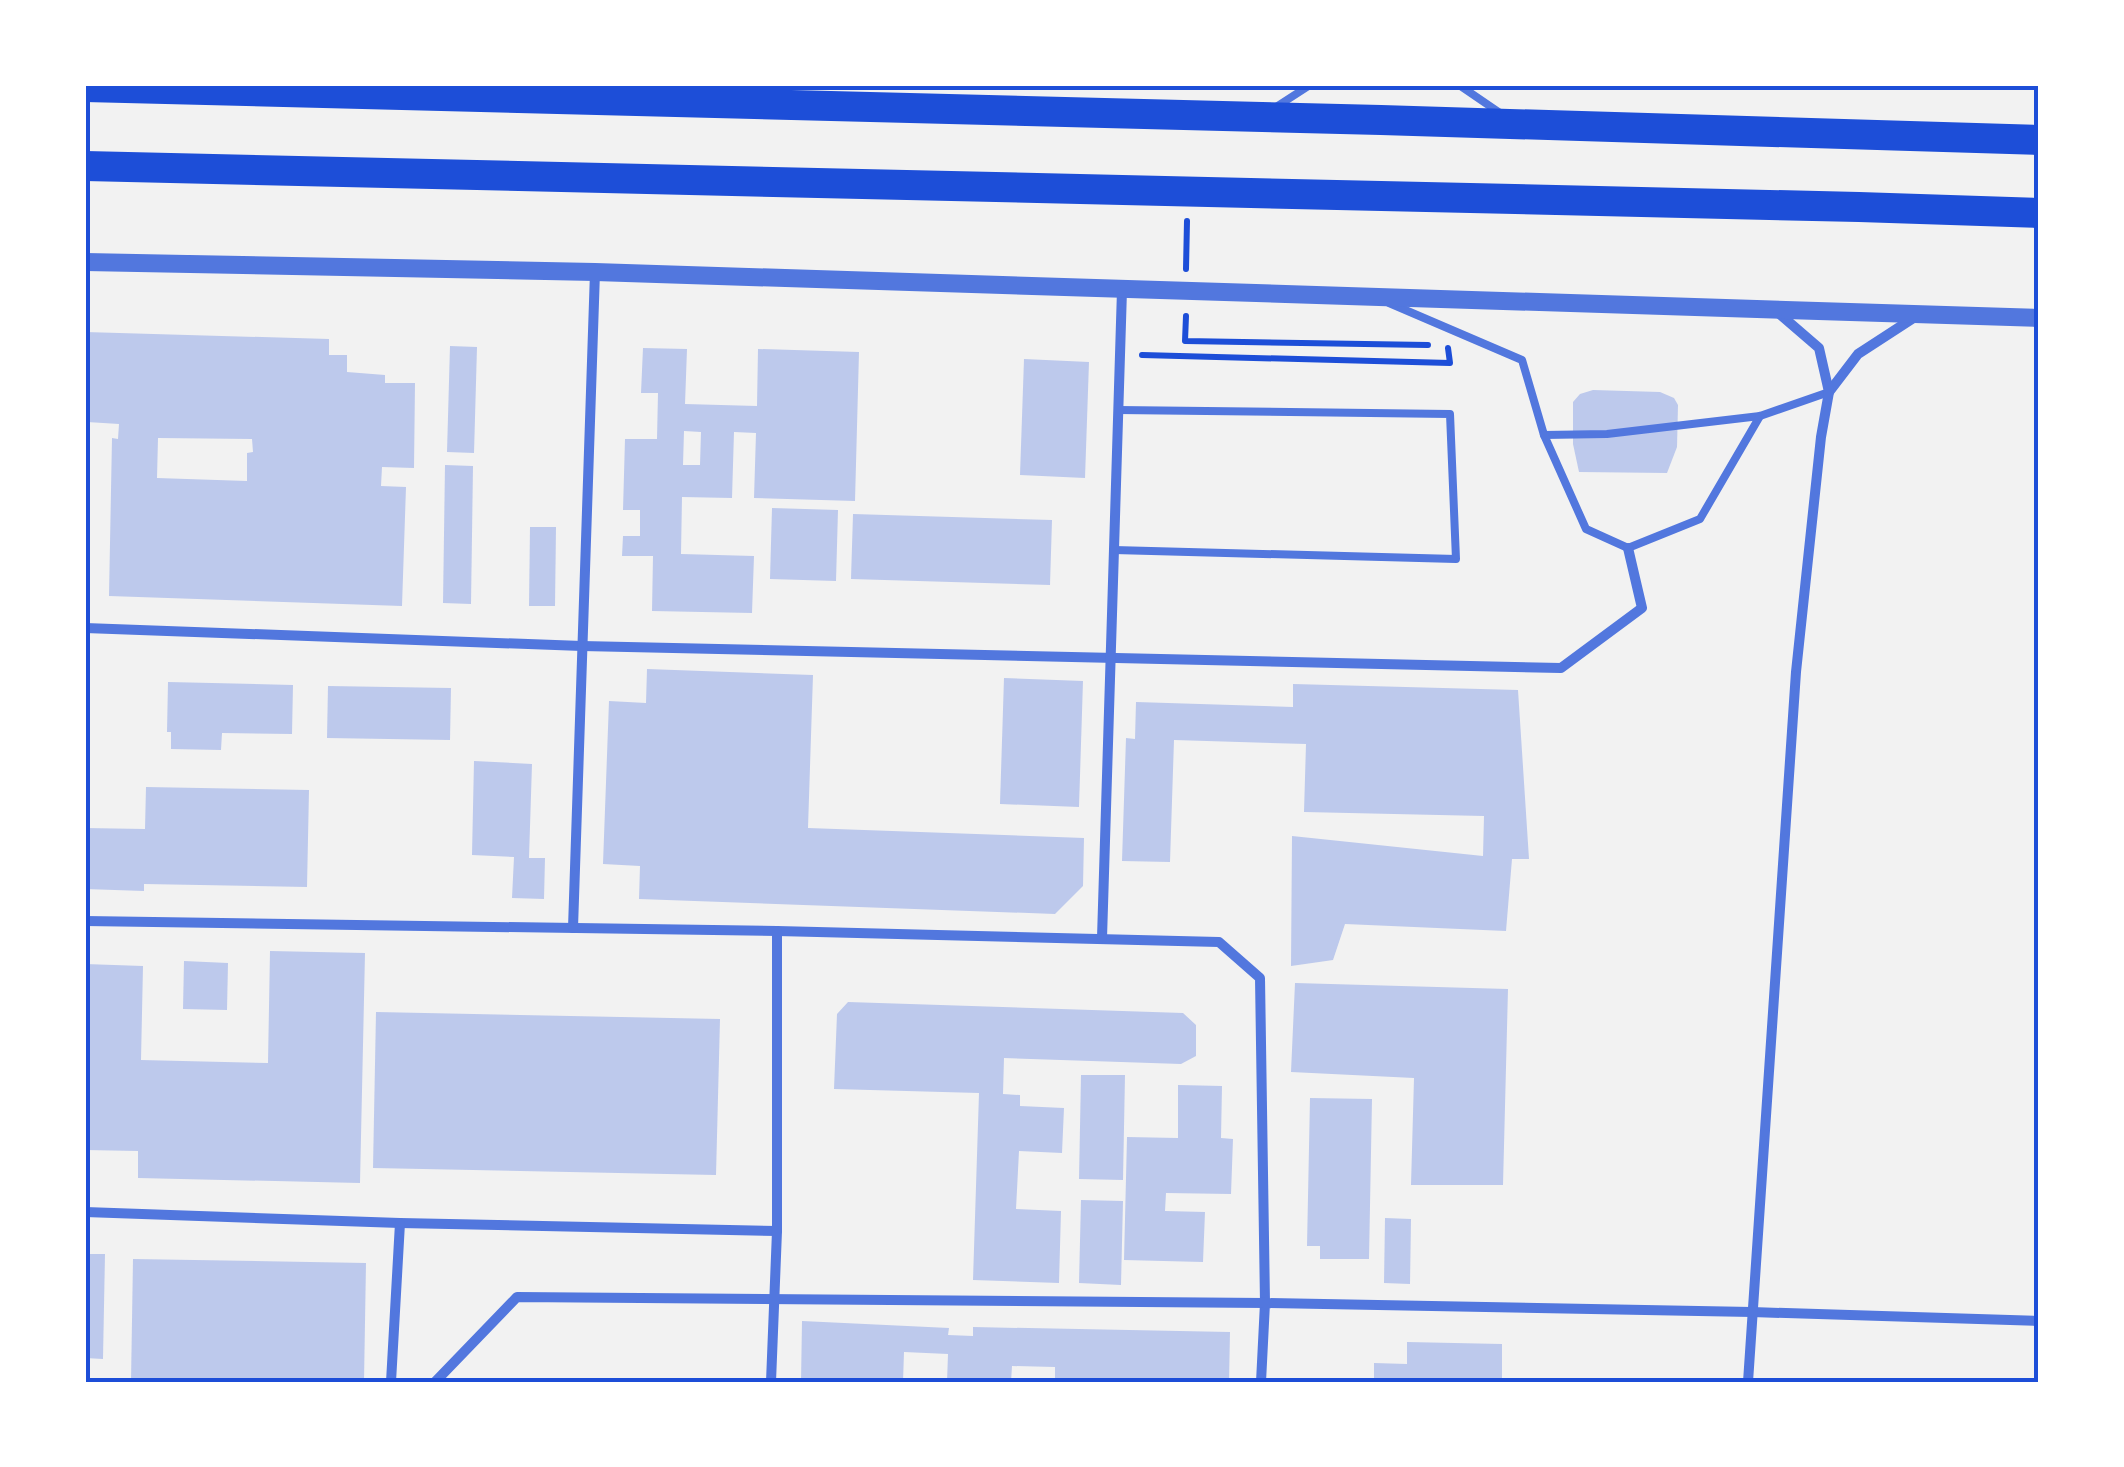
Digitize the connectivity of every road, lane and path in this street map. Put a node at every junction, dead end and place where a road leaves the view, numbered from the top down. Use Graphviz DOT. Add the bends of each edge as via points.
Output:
graph roads {
  1 [pos="1310,85"];
  2 [pos="1459,85"];
  3 [pos="85,87"];
  4 [pos="1260,117"];
  5 [pos="1516,124"];
  6 [pos="2039,140"];
  7 [pos="85,166"];
  8 [pos="2039,213"];
  9 [pos="85,262"];
  10 [pos="595,272"];
  11 [pos="1122,290"];
  12 [pos="1375,298"];
  13 [pos="1774,309"];
  14 [pos="1920,314"];
  15 [pos="2039,318"];
  16 [pos="1829,392"];
  17 [pos="1118,410"];
  18 [pos="1760,416"];
  19 [pos="1544,435"];
  20 [pos="1628,548"];
  21 [pos="1114,550"];
  22 [pos="85,628"];
  23 [pos="582,646"];
  24 [pos="1111,657"];
  25 [pos="85,921"];
  26 [pos="573,928"];
  27 [pos="776,931"];
  28 [pos="1102,938"];
  29 [pos="85,1212"];
  30 [pos="400,1223"];
  31 [pos="776,1232"];
  32 [pos="775,1299"];
  33 [pos="1264,1304"];
  34 [pos="1752,1312"];
  35 [pos="2039,1322"];
  36 [pos="392,1382"];
  37 [pos="435,1382"];
  38 [pos="771,1382"];
  39 [pos="1261,1382"];
  40 [pos="1748,1382"];
  1 -- 4 [label="lane"];
  2 -- 5 [label="lane"];
  3 -- 4 [label="highway"];
  4 -- 5 [label="highway"];
  5 -- 6 [label="highway"];
  7 -- 8 [label="highway"];
  9 -- 10 [label="street"];
  10 -- 11 [label="street"];
  10 -- 23 [label="street"];
  11 -- 12 [label="street"];
  11 -- 17 [label="street"];
  12 -- 13 [label="street"];
  12 -- 19 [label="lane" via="1522,360"];
  13 -- 14 [label="street"];
  13 -- 16 [label="street" via="1819,348"];
  14 -- 15 [label="street"];
  14 -- 16 [label="street" via="1858,354"];
  16 -- 18 [label="lane"];
  16 -- 34 [label="street" via="1796,672"];
  17 -- 21 [label="street"];
  17 -- 21 [label="lane" via="1450,414 1456,559"];
  18 -- 19 [label="lane"];
  18 -- 20 [label="lane" via="1700,519"];
  19 -- 20 [label="lane" via="1586,529"];
  20 -- 24 [label="street" via="1642,608 1561,668"];
  21 -- 24 [label="street"];
  22 -- 23 [label="street"];
  23 -- 24 [label="street"];
  23 -- 26 [label="street"];
  24 -- 28 [label="street"];
  25 -- 26 [label="street"];
  26 -- 27 [label="street"];
  27 -- 28 [label="street"];
  27 -- 31 [label="street"];
  28 -- 33 [label="street" via="1219,942 1260,978"];
  29 -- 30 [label="street"];
  30 -- 31 [label="street"];
  30 -- 36 [label="street"];
  31 -- 32 [label="street"];
  32 -- 33 [label="street"];
  32 -- 37 [label="street" via="517,1297"];
  32 -- 38 [label="street"];
  33 -- 34 [label="street"];
  33 -- 39 [label="street"];
  34 -- 35 [label="street"];
  34 -- 40 [label="street"];
}
